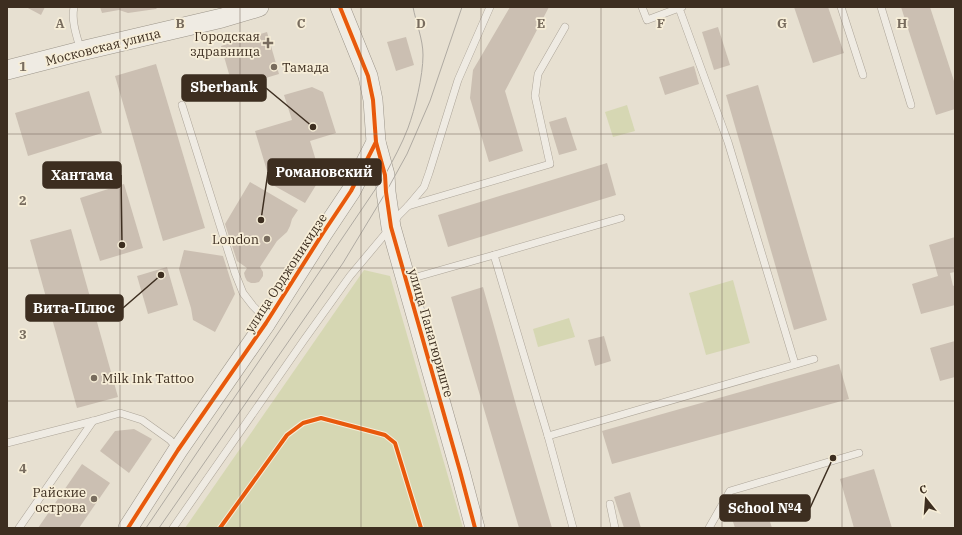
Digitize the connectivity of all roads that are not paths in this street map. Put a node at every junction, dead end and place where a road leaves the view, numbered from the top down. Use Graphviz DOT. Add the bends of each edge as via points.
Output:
graph roads {
  1 [pos="74,7"];
  2 [pos="238,7"];
  3 [pos="259,7"];
  4 [pos="340,7"];
  5 [pos="490,7"];
  6 [pos="642,7"];
  7 [pos="841,7"];
  8 [pos="881,7"];
  9 [pos="681,8"];
  10 [pos="222,18"];
  11 [pos="565,27"];
  12 [pos="82,51"];
  13 [pos="7,70"];
  14 [pos="863,75"];
  15 [pos="182,105"];
  16 [pos="911,106"];
  17 [pos="376,142"];
  18 [pos="408,206"];
  19 [pos="621,218"];
  20 [pos="391,227"];
  21 [pos="494,255"];
  22 [pos="406,280"];
  23 [pos="266,323"];
  24 [pos="814,359"];
  25 [pos="795,364"];
  26 [pos="93,421"];
  27 [pos="548,436"];
  28 [pos="7,443"];
  29 [pos="178,450"];
  30 [pos="859,453"];
  31 [pos="610,504"];
  32 [pos="19,528"];
  33 [pos="128,528"];
  34 [pos="173,528"];
  35 [pos="475,528"];
  36 [pos="573,528"];
  37 [pos="615,528"];
  38 [pos="709,528"];
  1 -- 12 [label="lane" via="76,31"];
  2 -- 10 [label="street, Московская улица"];
  3 -- 10 [label="street, Московская улица"];
  4 -- 17 [label="street" via="368,76 373,100"];
  5 -- 18 [label="lane" via="458,80 424,187"];
  6 -- 9 [label="lane" via="647,20"];
  7 -- 14 [label="lane"];
  8 -- 16 [label="lane"];
  9 -- 25 [label="lane" via="728,142"];
  10 -- 12 [label="street, Московская улица"];
  11 -- 18 [label="lane" via="538,74 535,96 550,164"];
  12 -- 13 [label="street, Московская улица"];
  15 -- 23 [label="lane" via="235,273 243,293"];
  17 -- 20 [label="street, улица Панагюриште" via="385,175"];
  17 -- 23 [label="street, улица Орджоникидзе" via="351,191"];
  18 -- 20 [label="lane"];
  19 -- 21 [label="lane"];
  20 -- 22 [label="street, улица Панагюриште"];
  20 -- 34 [label="lane" via="350,276"];
  21 -- 22 [label="lane"];
  21 -- 27 [label="lane"];
  22 -- 35 [label="street, улица Панагюриште"];
  23 -- 29 [label="street, улица Орджоникидзе"];
  24 -- 25 [label="lane"];
  25 -- 27 [label="lane"];
  26 -- 28 [label="lane"];
  26 -- 29 [label="lane" via="120,413 142,420 170,440"];
  26 -- 32 [label="lane"];
  27 -- 36 [label="lane"];
  29 -- 33 [label="street, улица Орджоникидзе"];
  30 -- 38 [label="lane" via="730,491"];
  31 -- 37 [label="lane"];
}
